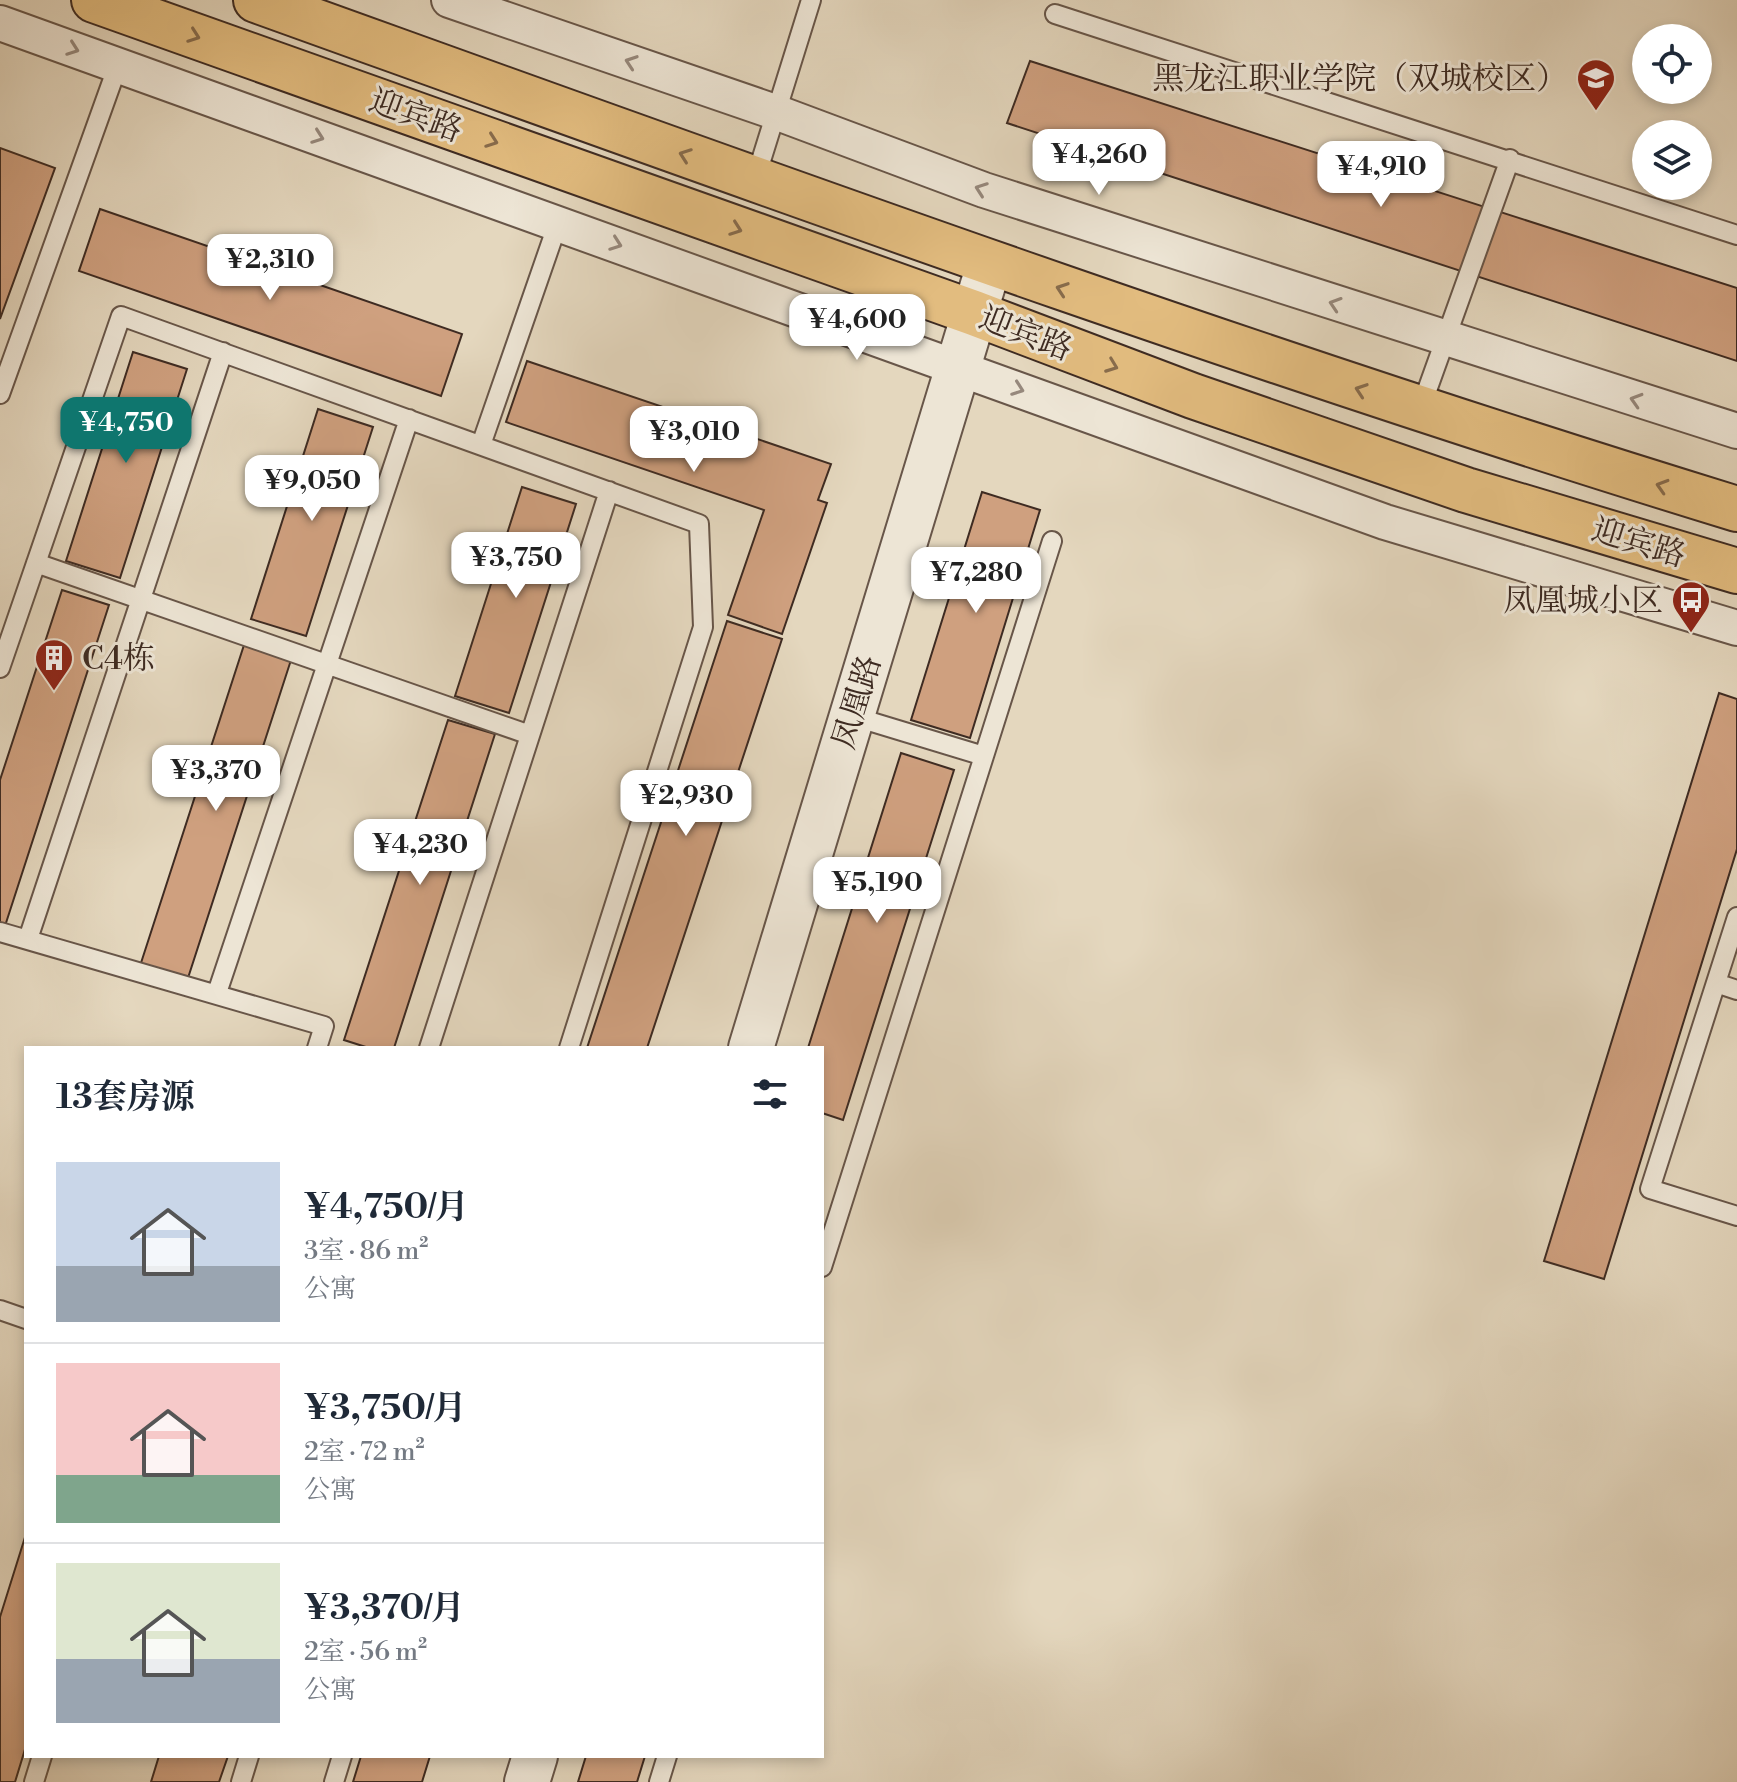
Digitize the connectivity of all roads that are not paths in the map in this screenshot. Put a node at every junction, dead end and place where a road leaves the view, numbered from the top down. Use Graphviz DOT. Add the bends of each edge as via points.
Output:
graph roads {
  1 [pos="94,0"];
  2 [pos="256,0"];
  3 [pos="449,0"];
  4 [pos="811,0"];
  5 [pos="1055,14"];
  6 [pos="0,23"];
  7 [pos="118,65"];
  8 [pos="778,113"];
  9 [pos="1510,159"];
  10 [pos="755,180"];
  11 [pos="558,223"];
  12 [pos="1737,235"];
  13 [pos="989,265"];
  14 [pos="974,313"];
  15 [pos="1446,340"];
  16 [pos="223,352"];
  17 [pos="958,367"];
  18 [pos="0,394"];
  19 [pos="1420,410"];
  20 [pos="409,419"];
  21 [pos="1737,431"];
  22 [pos="481,445"];
  23 [pos="609,491"];
  24 [pos="1737,509"];
  25 [pos="1052,541"];
  26 [pos="36,563"];
  27 [pos="1737,571"];
  28 [pos="141,599"];
  29 [pos="1737,628"];
  30 [pos="327,664"];
  31 [pos="0,668"];
  32 [pos="852,716"];
  33 [pos="530,735"];
  34 [pos="984,756"];
  35 [pos="1737,917"];
  36 [pos="0,932"];
  37 [pos="28,939"];
  38 [pos="1716,983"];
  39 [pos="1737,990"];
  40 [pos="217,993"];
  41 [pos="318,1046"];
  42 [pos="430,1046"];
  43 [pos="570,1046"];
  44 [pos="752,1046"];
  45 [pos="1737,1216"];
  46 [pos="824,1261"];
  47 [pos="0,1310"];
  48 [pos="24,1318"];
  49 [pos="41,1758"];
  50 [pos="248,1758"];
  51 [pos="341,1758"];
  52 [pos="534,1758"];
  53 [pos="666,1758"];
  54 [pos="34,1782"];
  55 [pos="241,1782"];
  56 [pos="334,1782"];
  57 [pos="527,1782"];
  58 [pos="659,1782"];
  1 -- 14 [label="main road, 迎宾路, one-way"];
  10 -- 2 [label="main road, 迎宾路, one-way"];
  8 -- 3 [label="street, one-way"];
  4 -- 8 [label="lane"];
  5 -- 9 [label="lane"];
  6 -- 7 [label="street, one-way"];
  7 -- 11 [label="street, one-way"];
  7 -- 18 [label="lane"];
  8 -- 10 [label="lane"];
  15 -- 8 [label="street, one-way" via="984,190"];
  9 -- 12 [label="lane"];
  9 -- 15 [label="lane"];
  10 -- 13 [label="main road, 迎宾路"];
  11 -- 17 [label="street, one-way"];
  11 -- 22 [label="lane"];
  13 -- 14 [label="street, 凤凰路"];
  19 -- 13 [label="main road, 迎宾路, one-way"];
  14 -- 17 [label="street, 凤凰路"];
  14 -- 27 [label="main road, 迎宾路, one-way" via="1452,485"];
  15 -- 19 [label="lane"];
  21 -- 15 [label="street, one-way"];
  16 -- 20 [label="lane"];
  16 -- 26 [label="lane" via="121,316"];
  16 -- 28 [label="lane"];
  17 -- 29 [label="street, one-way" via="1385,522"];
  17 -- 32 [label="street, 凤凰路"];
  24 -- 19 [label="main road, 迎宾路, one-way"];
  20 -- 22 [label="lane"];
  20 -- 30 [label="lane"];
  22 -- 23 [label="lane"];
  23 -- 33 [label="lane"];
  23 -- 43 [label="lane" via="699,524 703,627"];
  25 -- 34 [label="lane"];
  26 -- 28 [label="lane"];
  26 -- 31 [label="lane"];
  28 -- 30 [label="lane"];
  28 -- 37 [label="lane"];
  30 -- 33 [label="lane"];
  30 -- 40 [label="lane"];
  32 -- 34 [label="lane"];
  32 -- 44 [label="street, 凤凰路"];
  33 -- 42 [label="lane"];
  34 -- 46 [label="lane"];
  35 -- 38 [label="lane"];
  36 -- 37 [label="lane"];
  37 -- 40 [label="lane"];
  38 -- 39 [label="lane"];
  38 -- 45 [label="lane" via="1650,1189"];
  40 -- 41 [label="lane" via="324,1026"];
  47 -- 48 [label="lane"];
  49 -- 54 [label="lane"];
  50 -- 55 [label="lane"];
  51 -- 56 [label="lane"];
  52 -- 57 [label="street"];
  53 -- 58 [label="lane"];
}
